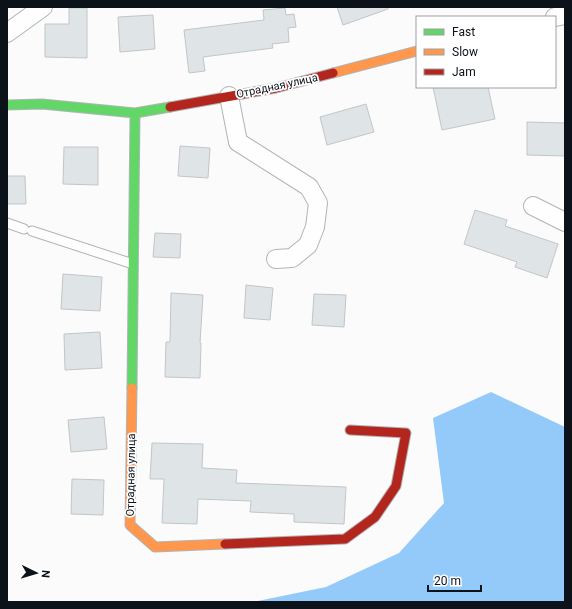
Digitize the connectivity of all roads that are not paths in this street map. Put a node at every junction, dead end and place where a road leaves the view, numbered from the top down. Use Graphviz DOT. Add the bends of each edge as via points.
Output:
graph roads {
  1 [pos="43,7"];
  2 [pos="7,33"];
  3 [pos="416,51"];
  4 [pos="229,96"];
  5 [pos="7,105"];
  6 [pos="135,113"];
  7 [pos="533,206"];
  8 [pos="565,222"];
  9 [pos="7,223"];
  10 [pos="276,259"];
  11 [pos="133,264"];
  12 [pos="350,430"];
  1 -- 2 [label="street"];
  3 -- 4 [label="street, Отрадная улица" via="276,88"];
  4 -- 6 [label="street, Отрадная улица"];
  4 -- 10 [label="street" via="238,142 309,187 318,203 315,227 308,245 292,258"];
  5 -- 6 [label="street, Отрадная улица" via="42,104"];
  6 -- 11 [label="street, Отрадная улица"];
  7 -- 8 [label="street"];
  9 -- 11 [label="lane"];
  11 -- 12 [label="street, Отрадная улица" via="130,526 155,547 345,539 375,518 396,486 406,433"];
}
